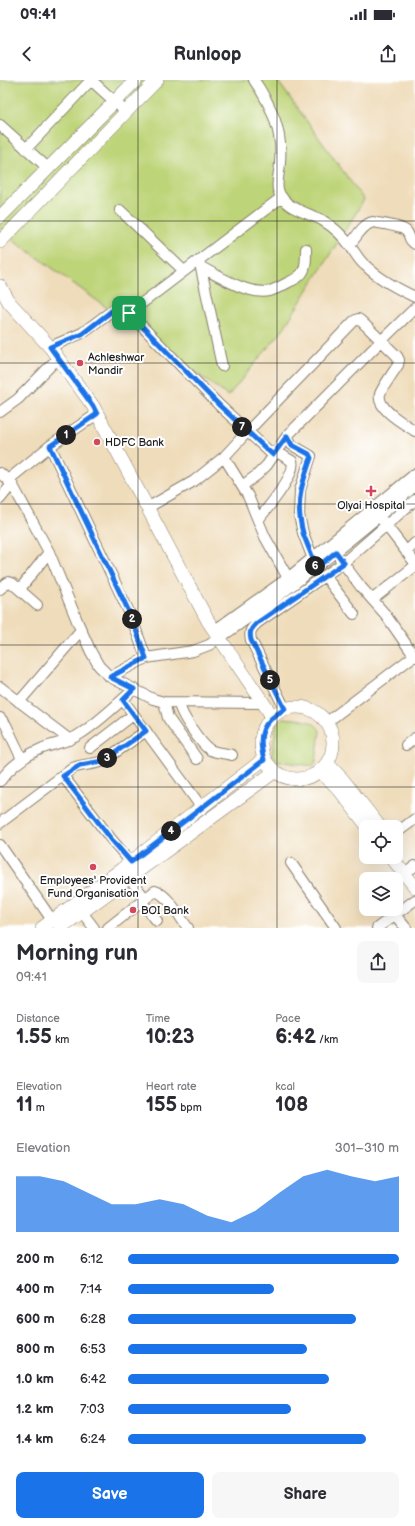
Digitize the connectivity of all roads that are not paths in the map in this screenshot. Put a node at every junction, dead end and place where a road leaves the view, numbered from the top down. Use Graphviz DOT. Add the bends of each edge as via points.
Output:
graph roads {
  1 [pos="91,80"];
  2 [pos="136,80"];
  3 [pos="157,80"];
  4 [pos="254,80"];
  5 [pos="115,102"];
  6 [pos="126,112"];
  7 [pos="0,125"];
  8 [pos="26,149"];
  9 [pos="49,169"];
  10 [pos="282,197"];
  11 [pos="120,210"];
  12 [pos="0,217"];
  13 [pos="0,242"];
  14 [pos="415,244"];
  15 [pos="350,245"];
  16 [pos="306,249"];
  17 [pos="200,263"];
  18 [pos="184,271"];
  19 [pos="0,286"];
  20 [pos="415,296"];
  21 [pos="4,299"];
  22 [pos="415,308"];
  23 [pos="129,313"];
  24 [pos="381,341"];
  25 [pos="54,352"];
  26 [pos="222,366"];
  27 [pos="0,412"];
  28 [pos="97,414"];
  29 [pos="415,431"];
  30 [pos="247,432"];
  31 [pos="287,436"];
  32 [pos="50,446"];
  33 [pos="274,453"];
  34 [pos="224,457"];
  35 [pos="0,473"];
  36 [pos="415,474"];
  37 [pos="10,482"];
  38 [pos="242,486"];
  39 [pos="415,486"];
  40 [pos="0,499"];
  41 [pos="415,500"];
  42 [pos="147,508"];
  43 [pos="377,516"];
  44 [pos="258,520"];
  45 [pos="386,525"];
  46 [pos="415,543"];
  47 [pos="49,552"];
  48 [pos="336,552"];
  49 [pos="406,552"];
  50 [pos="314,563"];
  51 [pos="344,563"];
  52 [pos="415,564"];
  53 [pos="325,576"];
  54 [pos="288,578"];
  55 [pos="0,589"];
  56 [pos="20,589"];
  57 [pos="373,599"];
  58 [pos="37,605"];
  59 [pos="354,614"];
  60 [pos="80,630"];
  61 [pos="217,634"];
  62 [pos="415,656"];
  63 [pos="146,658"];
  64 [pos="110,677"];
  65 [pos="0,687"];
  66 [pos="134,689"];
  67 [pos="123,700"];
  68 [pos="19,702"];
  69 [pos="164,702"];
  70 [pos="179,703"];
  71 [pos="263,703"];
  72 [pos="285,709"];
  73 [pos="133,714"];
  74 [pos="272,716"];
  75 [pos="0,718"];
  76 [pos="327,722"];
  77 [pos="146,731"];
  78 [pos="415,738"];
  79 [pos="70,740"];
  80 [pos="406,744"];
  81 [pos="90,748"];
  82 [pos="232,755"];
  83 [pos="197,758"];
  84 [pos="22,759"];
  85 [pos="264,760"];
  86 [pos="324,768"];
  87 [pos="274,772"];
  88 [pos="63,776"];
  89 [pos="0,781"];
  90 [pos="202,808"];
  91 [pos="415,819"];
  92 [pos="363,820"];
  93 [pos="374,820"];
  94 [pos="0,823"];
  95 [pos="403,828"];
  96 [pos="0,845"];
  97 [pos="403,857"];
  98 [pos="131,862"];
  99 [pos="291,863"];
  100 [pos="397,864"];
  101 [pos="414,870"];
  102 [pos="129,878"];
  103 [pos="415,887"];
  104 [pos="143,900"];
  105 [pos="415,900"];
  106 [pos="403,909"];
  107 [pos="82,912"];
  108 [pos="394,916"];
  109 [pos="396,916"];
  110 [pos="157,921"];
  111 [pos="51,925"];
  112 [pos="114,926"];
  113 [pos="94,928"];
  114 [pos="188,928"];
  115 [pos="336,928"];
  116 [pos="377,928"];
  117 [pos="406,928"];
  1 -- 5 [label="street"];
  1 -- 8 [label="street"];
  2 -- 5 [label="main road"];
  3 -- 6 [label="main road"];
  4 -- 10 [label="street" via="278,125 281,162 278,190"];
  5 -- 6 [label="street"];
  5 -- 9 [label="main road"];
  6 -- 13 [label="main road"];
  7 -- 8 [label="street"];
  8 -- 9 [label="street"];
  9 -- 12 [label="main road"];
  10 -- 15 [label="street" via="292,206 322,220"];
  10 -- 17 [label="street"];
  11 -- 18 [label="street"];
  14 -- 15 [label="street" via="404,230 373,222 365,226"];
  15 -- 20 [label="street" via="366,266 393,285"];
  16 -- 17 [label="street" via="306,266 303,273 297,279 270,291 255,291 240,286"];
  17 -- 18 [label="street"];
  17 -- 26 [label="street"];
  18 -- 23 [label="street"];
  19 -- 21 [label="main road"];
  21 -- 25 [label="main road"];
  22 -- 24 [label="street"];
  23 -- 25 [label="street" via="117,307"];
  23 -- 30 [label="street"];
  24 -- 29 [label="street" via="399,360 380,393 380,399 387,412"];
  24 -- 30 [label="street" via="361,321 354,321"];
  24 -- 31 [label="street"];
  25 -- 27 [label="street" via="18,399"];
  25 -- 28 [label="main road"];
  28 -- 32 [label="street"];
  28 -- 42 [label="main road"];
  30 -- 33 [label="street"];
  30 -- 34 [label="street"];
  31 -- 33 [label="street"];
  31 -- 50 [label="street" via="292,445 311,456 300,490 299,515"];
  32 -- 37 [label="street"];
  32 -- 63 [label="street" via="131,616"];
  33 -- 38 [label="street" via="267,465"];
  33 -- 44 [label="street" via="292,461 292,467 278,496"];
  34 -- 38 [label="street"];
  34 -- 42 [label="street" via="194,481"];
  35 -- 37 [label="street"];
  36 -- 50 [label="street"];
  37 -- 40 [label="street"];
  37 -- 47 [label="street"];
  38 -- 44 [label="street"];
  39 -- 43 [label="street"];
  41 -- 45 [label="street"];
  42 -- 61 [label="main road"];
  43 -- 45 [label="street"];
  43 -- 48 [label="street"];
  44 -- 54 [label="street"];
  45 -- 49 [label="street"];
  45 -- 51 [label="street"];
  46 -- 49 [label="street"];
  47 -- 56 [label="street"];
  47 -- 60 [label="street"];
  48 -- 50 [label="street"];
  48 -- 51 [label="street"];
  49 -- 52 [label="street"];
  50 -- 54 [label="street"];
  50 -- 61 [label="street" via="293,586"];
  51 -- 53 [label="street"];
  51 -- 57 [label="street"];
  52 -- 57 [label="street"];
  53 -- 59 [label="street"];
  53 -- 72 [label="street" via="250,629 251,640"];
  54 -- 61 [label="street"];
  55 -- 56 [label="street" via="8,582"];
  56 -- 58 [label="street"];
  57 -- 62 [label="street"];
  60 -- 64 [label="street" via="99,666"];
  60 -- 68 [label="street"];
  61 -- 63 [label="street" via="209,645 193,652"];
  61 -- 71 [label="main road"];
  62 -- 76 [label="street"];
  63 -- 64 [label="street"];
  64 -- 66 [label="street"];
  65 -- 68 [label="street"];
  66 -- 67 [label="street"];
  66 -- 69 [label="street"];
  67 -- 73 [label="street"];
  67 -- 79 [label="street"];
  68 -- 79 [label="street"];
  69 -- 70 [label="street"];
  69 -- 83 [label="street" via="168,718"];
  70 -- 71 [label="street"];
  70 -- 82 [label="street" via="182,713 202,743 214,752"];
  71 -- 74 [label="main road"];
  72 -- 74 [label="main road"];
  72 -- 76 [label="main road" via="308,708"];
  73 -- 77 [label="street"];
  73 -- 81 [label="street"];
  74 -- 85 [label="main road" via="261,735"];
  75 -- 84 [label="street"];
  76 -- 86 [label="main road" via="334,743 332,754"];
  77 -- 88 [label="street" via="103,761 80,765"];
  77 -- 90 [label="street"];
  78 -- 80 [label="street"];
  79 -- 84 [label="street" via="43,748"];
  84 -- 89 [label="street"];
  85 -- 87 [label="main road"];
  85 -- 90 [label="main road"];
  86 -- 87 [label="main road" via="312,777 302,780 292,780"];
  86 -- 92 [label="main road"];
  86 -- 93 [label="main road" via="343,780"];
  87 -- 102 [label="main road"];
  88 -- 94 [label="street"];
  88 -- 98 [label="street"];
  90 -- 98 [label="main road"];
  91 -- 95 [label="street"];
  96 -- 111 [label="street"];
  97 -- 101 [label="main road"];
  98 -- 111 [label="main road"];
  99 -- 115 [label="street"];
  100 -- 103 [label="main road"];
  102 -- 104 [label="street"];
  102 -- 107 [label="main road"];
  104 -- 110 [label="street"];
  104 -- 112 [label="street"];
  104 -- 114 [label="street" via="152,892 159,892"];
  105 -- 106 [label="street"];
  107 -- 111 [label="main road"];
  107 -- 113 [label="street"];
  108 -- 116 [label="street"];
  109 -- 117 [label="street"];
}
